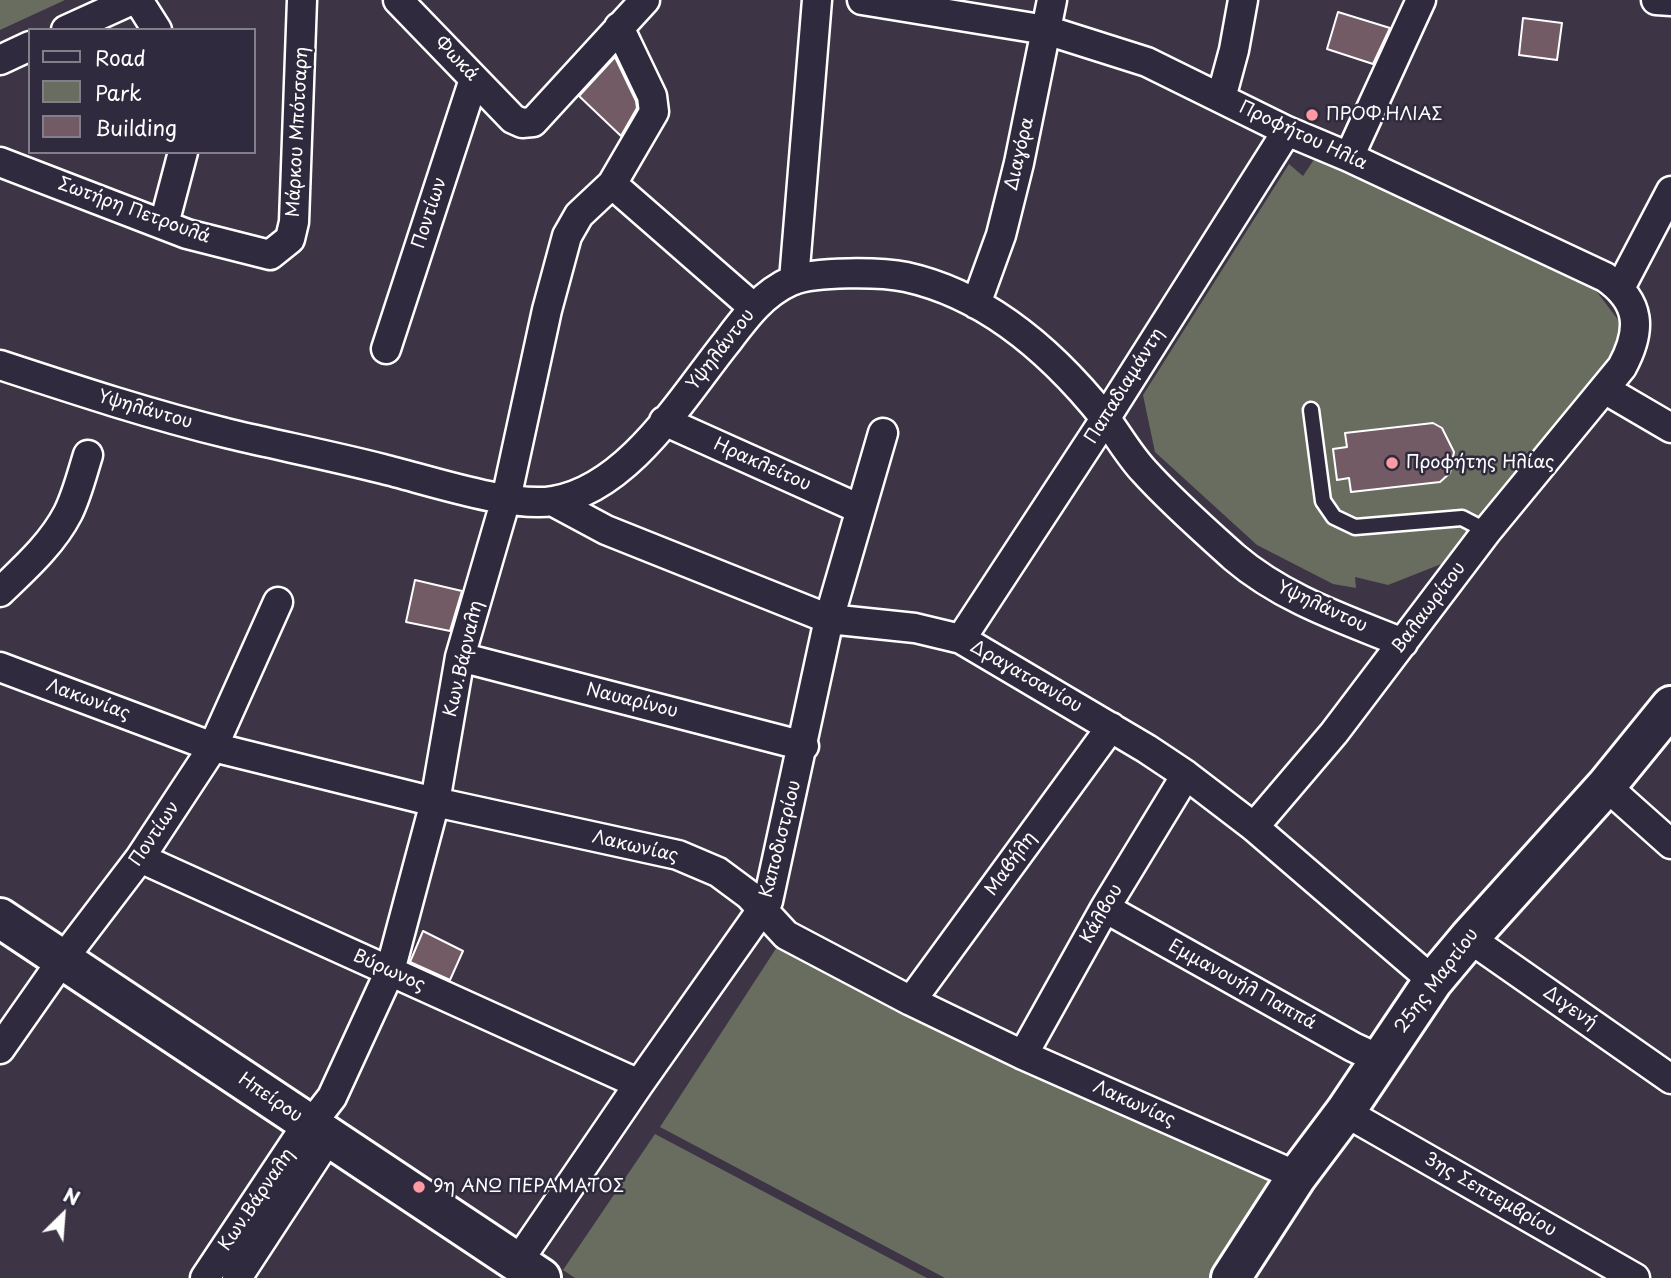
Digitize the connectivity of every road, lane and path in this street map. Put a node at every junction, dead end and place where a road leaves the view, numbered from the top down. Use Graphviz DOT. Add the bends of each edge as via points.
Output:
graph roads {
  1 [pos="132,0"];
  2 [pos="138,0"];
  3 [pos="302,0"];
  4 [pos="398,0"];
  5 [pos="645,0"];
  6 [pos="817,0"];
  7 [pos="862,0"];
  8 [pos="1052,0"];
  9 [pos="1243,0"];
  10 [pos="1421,0"];
  11 [pos="1656,0"];
  12 [pos="1671,1"];
  13 [pos="619,27"];
  14 [pos="70,28"];
  15 [pos="156,28"];
  16 [pos="1046,30"];
  17 [pos="28,47"];
  18 [pos="0,60"];
  19 [pos="474,79"];
  20 [pos="1221,98"];
  21 [pos="1286,131"];
  22 [pos="182,154"];
  23 [pos="1349,157"];
  24 [pos="0,162"];
  25 [pos="612,184"];
  26 [pos="1671,191"];
  27 [pos="164,224"];
  28 [pos="270,255"];
  29 [pos="794,280"];
  30 [pos="1620,288"];
  31 [pos="976,304"];
  32 [pos="754,308"];
  33 [pos="386,349"];
  34 [pos="0,365"];
  35 [pos="1606,390"];
  36 [pos="1311,410"];
  37 [pos="1105,419"];
  38 [pos="664,421"];
  39 [pos="1671,428"];
  40 [pos="883,433"];
  41 [pos="89,455"];
  42 [pos="506,499"];
  43 [pos="552,501"];
  44 [pos="860,509"];
  45 [pos="1487,531"];
  46 [pos="0,592"];
  47 [pos="278,601"];
  48 [pos="829,619"];
  49 [pos="961,639"];
  50 [pos="1403,643"];
  51 [pos="460,657"];
  52 [pos="0,667"];
  53 [pos="1671,706"];
  54 [pos="1111,727"];
  55 [pos="804,746"];
  56 [pos="213,747"];
  57 [pos="1186,775"];
  58 [pos="1606,786"];
  59 [pos="435,802"];
  60 [pos="1254,827"];
  61 [pos="1671,844"];
  62 [pos="140,858"];
  63 [pos="1105,908"];
  64 [pos="762,911"];
  65 [pos="0,918"];
  66 [pos="1469,937"];
  67 [pos="62,959"];
  68 [pos="390,971"];
  69 [pos="1433,981"];
  70 [pos="912,1001"];
  71 [pos="0,1049"];
  72 [pos="1023,1055"];
  73 [pos="1381,1060"];
  74 [pos="1671,1079"];
  75 [pos="639,1084"];
  76 [pos="1345,1112"];
  77 [pos="319,1130"];
  78 [pos="1297,1176"];
  79 [pos="529,1270"];
  80 [pos="205,1278"];
  81 [pos="237,1278"];
  82 [pos="1231,1278"];
  83 [pos="1635,1278"];
  1 -- 14 [label="street"];
  2 -- 15 [label="street"];
  3 -- 28 [label="street, Μάρκου Μπότσαρη" via="294,222 289,239"];
  4 -- 19 [label="street, Φωκά"];
  5 -- 13 [label="street"];
  6 -- 29 [label="street"];
  7 -- 16 [label="street, Προφήτου Ηλία"];
  8 -- 16 [label="street, Διαγόρα"];
  9 -- 20 [label="street"];
  10 -- 23 [label="street"];
  11 -- 12 [label="street"];
  13 -- 19 [label="street, Φωκά" via="533,122 513,119"];
  13 -- 25 [label="street, Κων.Βάρναλη" via="652,96 654,112"];
  16 -- 20 [label="street, Προφήτου Ηλία" via="1147,62"];
  16 -- 31 [label="street, Διαγόρα" via="1001,235"];
  17 -- 18 [label="street"];
  19 -- 33 [label="street, Ποντίων"];
  20 -- 21 [label="street, Προφήτου Ηλία"];
  21 -- 23 [label="street, Προφήτου Ηλία"];
  21 -- 37 [label="street, Παπαδιαμάντη"];
  22 -- 27 [label="street"];
  23 -- 30 [label="street, Προφήτου Ηλία"];
  24 -- 27 [label="street, Σωτήρη Πετρουλά"];
  25 -- 32 [label="street"];
  25 -- 42 [label="street, Κων.Βάρναλη" via="579,215 567,236"];
  26 -- 30 [label="street"];
  27 -- 28 [label="street, Σωτήρη Πετρουλά"];
  29 -- 31 [label="street, Υψηλάντου" via="823,274 902,276 951,290"];
  29 -- 32 [label="street, Υψηλάντου"];
  30 -- 35 [label="street" via="1635,315 1635,331 1626,360"];
  31 -- 37 [label="street, Υψηλάντου" via="1046,353"];
  32 -- 38 [label="street, Υψηλάντου"];
  34 -- 42 [label="street, Υψηλάντου" via="107,401 229,434"];
  35 -- 39 [label="street"];
  35 -- 45 [label="street, Βαλαωρίτου"];
  36 -- 45 [label="lane" via="1323,501 1334,517 1354,527 1462,518"];
  37 -- 49 [label="street, Παπαδιαμάντη"];
  37 -- 50 [label="street, Υψηλάντου" via="1143,470 1264,580 1290,596"];
  38 -- 43 [label="street, Υψηλάντου" via="618,472 585,492"];
  38 -- 44 [label="street, Ηρακλείτου"];
  40 -- 44 [label="street, Καποδιστρίου"];
  41 -- 46 [label="street" via="59,529"];
  42 -- 43 [label="street, Υψηλάντου"];
  42 -- 51 [label="street, Κων.Βάρναλη"];
  43 -- 48 [label="street, Δραγατσανίου" via="606,530"];
  44 -- 48 [label="street, Καποδιστρίου"];
  45 -- 50 [label="street, Βαλαωρίτου"];
  47 -- 56 [label="street, Ποντίων"];
  48 -- 49 [label="street, Δραγατσανίου" via="915,628"];
  48 -- 55 [label="street, Καποδιστρίου"];
  49 -- 54 [label="street, Δραγατσανίου"];
  50 -- 60 [label="street, Βαλαωρίτου"];
  51 -- 55 [label="street, Ναυαρίνου"];
  51 -- 59 [label="street, Κων.Βάρναλη"];
  52 -- 56 [label="street, Λακωνίας"];
  53 -- 58 [label="street, 25ης Μαρτίου"];
  54 -- 57 [label="street, Δραγατσανίου"];
  54 -- 70 [label="street, Μαβήλη"];
  55 -- 64 [label="street, Καποδιστρίου"];
  56 -- 59 [label="street, Λακωνίας"];
  56 -- 62 [label="street, Ποντίων"];
  57 -- 60 [label="street, Δραγατσανίου"];
  57 -- 63 [label="street, Κάλβου"];
  58 -- 61 [label="street"];
  58 -- 66 [label="street, 25ης Μαρτίου"];
  59 -- 64 [label="street, Λακωνίας" via="678,855 718,872"];
  59 -- 68 [label="street, Κων.Βάρναλη"];
  60 -- 69 [label="street, Δραγατσανίου"];
  62 -- 67 [label="street, Ποντίων"];
  62 -- 68 [label="street, Βύρωνος"];
  63 -- 72 [label="street, Κάλβου"];
  63 -- 73 [label="street, Εμμανουήλ Παππά"];
  64 -- 70 [label="street, Λακωνίας" via="786,935"];
  64 -- 75 [label="street, Καποδιστρίου"];
  65 -- 67 [label="street, Ηπείρου"];
  66 -- 69 [label="street, 25ης Μαρτίου"];
  66 -- 74 [label="street, Διγενή"];
  67 -- 71 [label="street, Ποντίων"];
  67 -- 77 [label="street, Ηπείρου"];
  68 -- 75 [label="street, Βύρωνος"];
  68 -- 77 [label="street, Κων.Βάρναλη" via="332,1097 318,1115"];
  69 -- 73 [label="street, 25ης Μαρτίου"];
  70 -- 72 [label="street, Λακωνίας"];
  72 -- 78 [label="street, Λακωνίας"];
  73 -- 76 [label="street, 25ης Μαρτίου"];
  75 -- 79 [label="street, Καποδιστρίου"];
  76 -- 78 [label="street, 25ης Μαρτίου"];
  76 -- 83 [label="street, 3ης Σεπτεμβρίου"];
  77 -- 79 [label="street, Ηπείρου"];
  77 -- 80 [label="street, Κων.Βάρναλη"];
  77 -- 81 [label="street, Κων.Βάρναλη"];
  78 -- 82 [label="street, 25ης Μαρτίου"];
}
